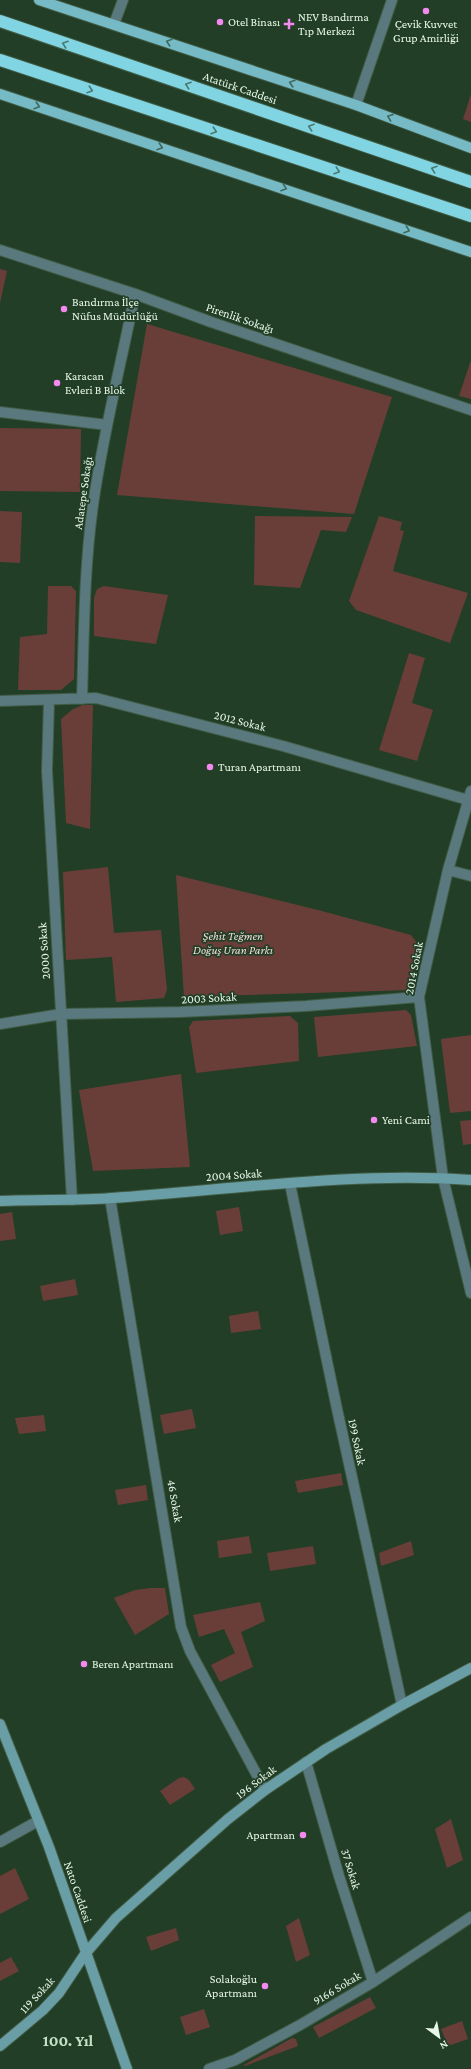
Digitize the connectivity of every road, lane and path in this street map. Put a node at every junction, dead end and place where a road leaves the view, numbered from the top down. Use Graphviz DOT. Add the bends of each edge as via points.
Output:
graph roads {
  1 [pos="39,0"];
  2 [pos="122,0"];
  3 [pos="392,0"];
  4 [pos="0,21"];
  5 [pos="114,24"];
  6 [pos="0,60"];
  7 [pos="0,94"];
  8 [pos="356,104"];
  9 [pos="471,148"];
  10 [pos="471,182"];
  11 [pos="471,216"];
  12 [pos="0,250"];
  13 [pos="471,252"];
  14 [pos="135,294"];
  15 [pos="471,410"];
  16 [pos="0,412"];
  17 [pos="107,425"];
  18 [pos="82,699"];
  19 [pos="0,701"];
  20 [pos="49,701"];
  21 [pos="470,796"];
  22 [pos="448,870"];
  23 [pos="471,876"];
  24 [pos="419,997"];
  25 [pos="61,1014"];
  26 [pos="0,1024"];
  27 [pos="443,1178"];
  28 [pos="471,1180"];
  29 [pos="290,1184"];
  30 [pos="110,1198"];
  31 [pos="72,1200"];
  32 [pos="0,1201"];
  33 [pos="471,1293"];
  34 [pos="471,1668"];
  35 [pos="402,1705"];
  36 [pos="0,1724"];
  37 [pos="306,1762"];
  38 [pos="265,1790"];
  39 [pos="38,1821"];
  40 [pos="0,1842"];
  41 [pos="471,1917"];
  42 [pos="85,1954"];
  43 [pos="373,1982"];
  44 [pos="0,2046"];
  45 [pos="127,2069"];
  46 [pos="209,2069"];
  1 -- 5 [label="main road, Atatürk Caddesi"];
  2 -- 5 [label="street"];
  3 -- 8 [label="street"];
  10 -- 4 [label="highway, Atatürk Caddesi, one-way"];
  8 -- 5 [label="main road, Atatürk Caddesi, one-way"];
  6 -- 11 [label="highway, one-way"];
  7 -- 13 [label="main road, one-way"];
  9 -- 8 [label="main road, Atatürk Caddesi, one-way"];
  12 -- 14 [label="street, Pirenlik Sokağı"];
  14 -- 15 [label="street, Pirenlik Sokağı"];
  14 -- 17 [label="street, Adatepe Sokağı"];
  16 -- 17 [label="street"];
  17 -- 18 [label="street, Adatepe Sokağı" via="93,506 86,572"];
  18 -- 20 [label="street, 2012 Sokak"];
  18 -- 21 [label="street, 2012 Sokak" via="96,698"];
  19 -- 20 [label="street, 2012 Sokak"];
  20 -- 25 [label="street, 2000 Sokak" via="47,771"];
  21 -- 22 [label="street, 2014 Sokak"];
  22 -- 23 [label="street"];
  22 -- 24 [label="street, 2014 Sokak"];
  24 -- 25 [label="street, 2003 Sokak" via="180,1012"];
  24 -- 27 [label="street, 2014 Sokak"];
  25 -- 26 [label="street, 2003 Sokak"];
  25 -- 31 [label="street, 2000 Sokak"];
  27 -- 28 [label="street, 2004 Sokak"];
  27 -- 29 [label="street, 2004 Sokak"];
  27 -- 33 [label="street, 2014 Sokak"];
  29 -- 30 [label="street, 2004 Sokak"];
  29 -- 35 [label="street, 199 Sokak"];
  30 -- 31 [label="street, 2004 Sokak"];
  30 -- 38 [label="street, 46 Sokak" via="181,1627 190,1650"];
  31 -- 32 [label="street, 2004 Sokak"];
  34 -- 35 [label="street, 196 Sokak"];
  35 -- 37 [label="street, 196 Sokak"];
  36 -- 39 [label="street, Nato Caddesi"];
  37 -- 38 [label="street, 196 Sokak"];
  37 -- 43 [label="street, 37 Sokak"];
  38 -- 42 [label="street, 196 Sokak" via="134,1901"];
  39 -- 40 [label="street"];
  39 -- 42 [label="street, Nato Caddesi"];
  41 -- 43 [label="street, 9166 Sokak"];
  42 -- 44 [label="street, 119 Sokak" via="48,2005 15,2036"];
  42 -- 45 [label="street, Nato Caddesi"];
  43 -- 46 [label="street, 9166 Sokak" via="266,2044 235,2060"];
}
